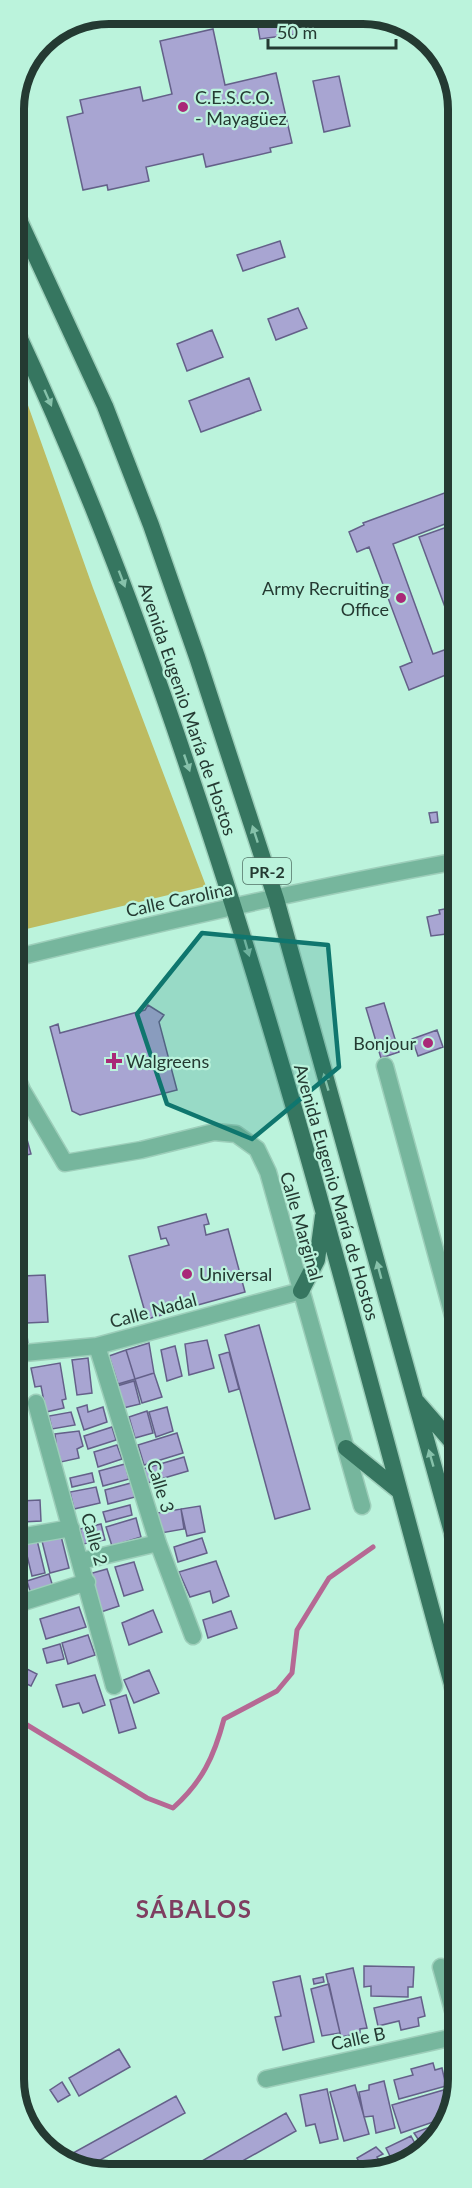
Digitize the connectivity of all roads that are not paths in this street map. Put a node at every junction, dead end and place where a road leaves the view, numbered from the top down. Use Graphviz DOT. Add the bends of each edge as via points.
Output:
graph roads {
  1 [pos="24,231"];
  2 [pos="24,347"];
  3 [pos="448,863"];
  4 [pos="276,899"];
  5 [pos="235,907"];
  6 [pos="24,956"];
  7 [pos="385,1066"];
  8 [pos="24,1093"];
  9 [pos="324,1209"];
  10 [pos="300,1291"];
  11 [pos="448,1297"];
  12 [pos="97,1346"];
  13 [pos="24,1353"];
  14 [pos="414,1398"];
  15 [pos="36,1403"];
  16 [pos="448,1437"];
  17 [pos="346,1448"];
  18 [pos="398,1490"];
  19 [pos="362,1506"];
  20 [pos="448,1519"];
  21 [pos="71,1528"];
  22 [pos="24,1536"];
  23 [pos="158,1544"];
  24 [pos="81,1562"];
  25 [pos="87,1582"];
  26 [pos="24,1602"];
  27 [pos="193,1636"];
  28 [pos="448,1670"];
  29 [pos="114,1686"];
  30 [pos="441,1967"];
  31 [pos="448,1993"];
  32 [pos="448,2038"];
  33 [pos="266,2079"];
  4 -- 1 [label="highway, Avenida Eugenio María de Hostos / PR-2, one-way" via="142,503 105,406"];
  2 -- 5 [label="highway, Avenida Eugenio María de Hostos / PR-2, one-way" via="96,513 148,649"];
  3 -- 4 [label="street, Calle Carolina"];
  4 -- 5 [label="street, Calle Carolina"];
  14 -- 4 [label="highway, Avenida Eugenio María de Hostos / PR-2, one-way"];
  5 -- 6 [label="street, Calle Carolina"];
  5 -- 9 [label="highway, Avenida Eugenio María de Hostos / PR-2, one-way"];
  7 -- 11 [label="street"];
  8 -- 10 [label="street, Calle Marginal" via="65,1163 214,1132 236,1134 257,1149 268,1172"];
  9 -- 10 [label="highway" via="317,1260"];
  9 -- 18 [label="highway, Avenida Eugenio María de Hostos / PR-2"];
  10 -- 12 [label="street, Calle Nadal"];
  10 -- 17 [label="street, Calle Marginal"];
  12 -- 13 [label="street, Calle Nadal"];
  12 -- 23 [label="street, Calle 3"];
  14 -- 16 [label="highway"];
  20 -- 14 [label="highway, Avenida Eugenio María de Hostos / PR-2, one-way"];
  15 -- 21 [label="street, Calle 2"];
  17 -- 18 [label="highway"];
  17 -- 19 [label="street, Calle Marginal"];
  18 -- 28 [label="highway, Avenida Eugenio María de Hostos / PR-2"];
  21 -- 22 [label="street"];
  21 -- 24 [label="street, Calle 2"];
  23 -- 24 [label="street"];
  23 -- 27 [label="street, Calle 3"];
  24 -- 25 [label="street, Calle 2"];
  25 -- 26 [label="street"];
  25 -- 29 [label="street, Calle 2"];
  30 -- 31 [label="street"];
  32 -- 33 [label="street, Calle B"];
}
